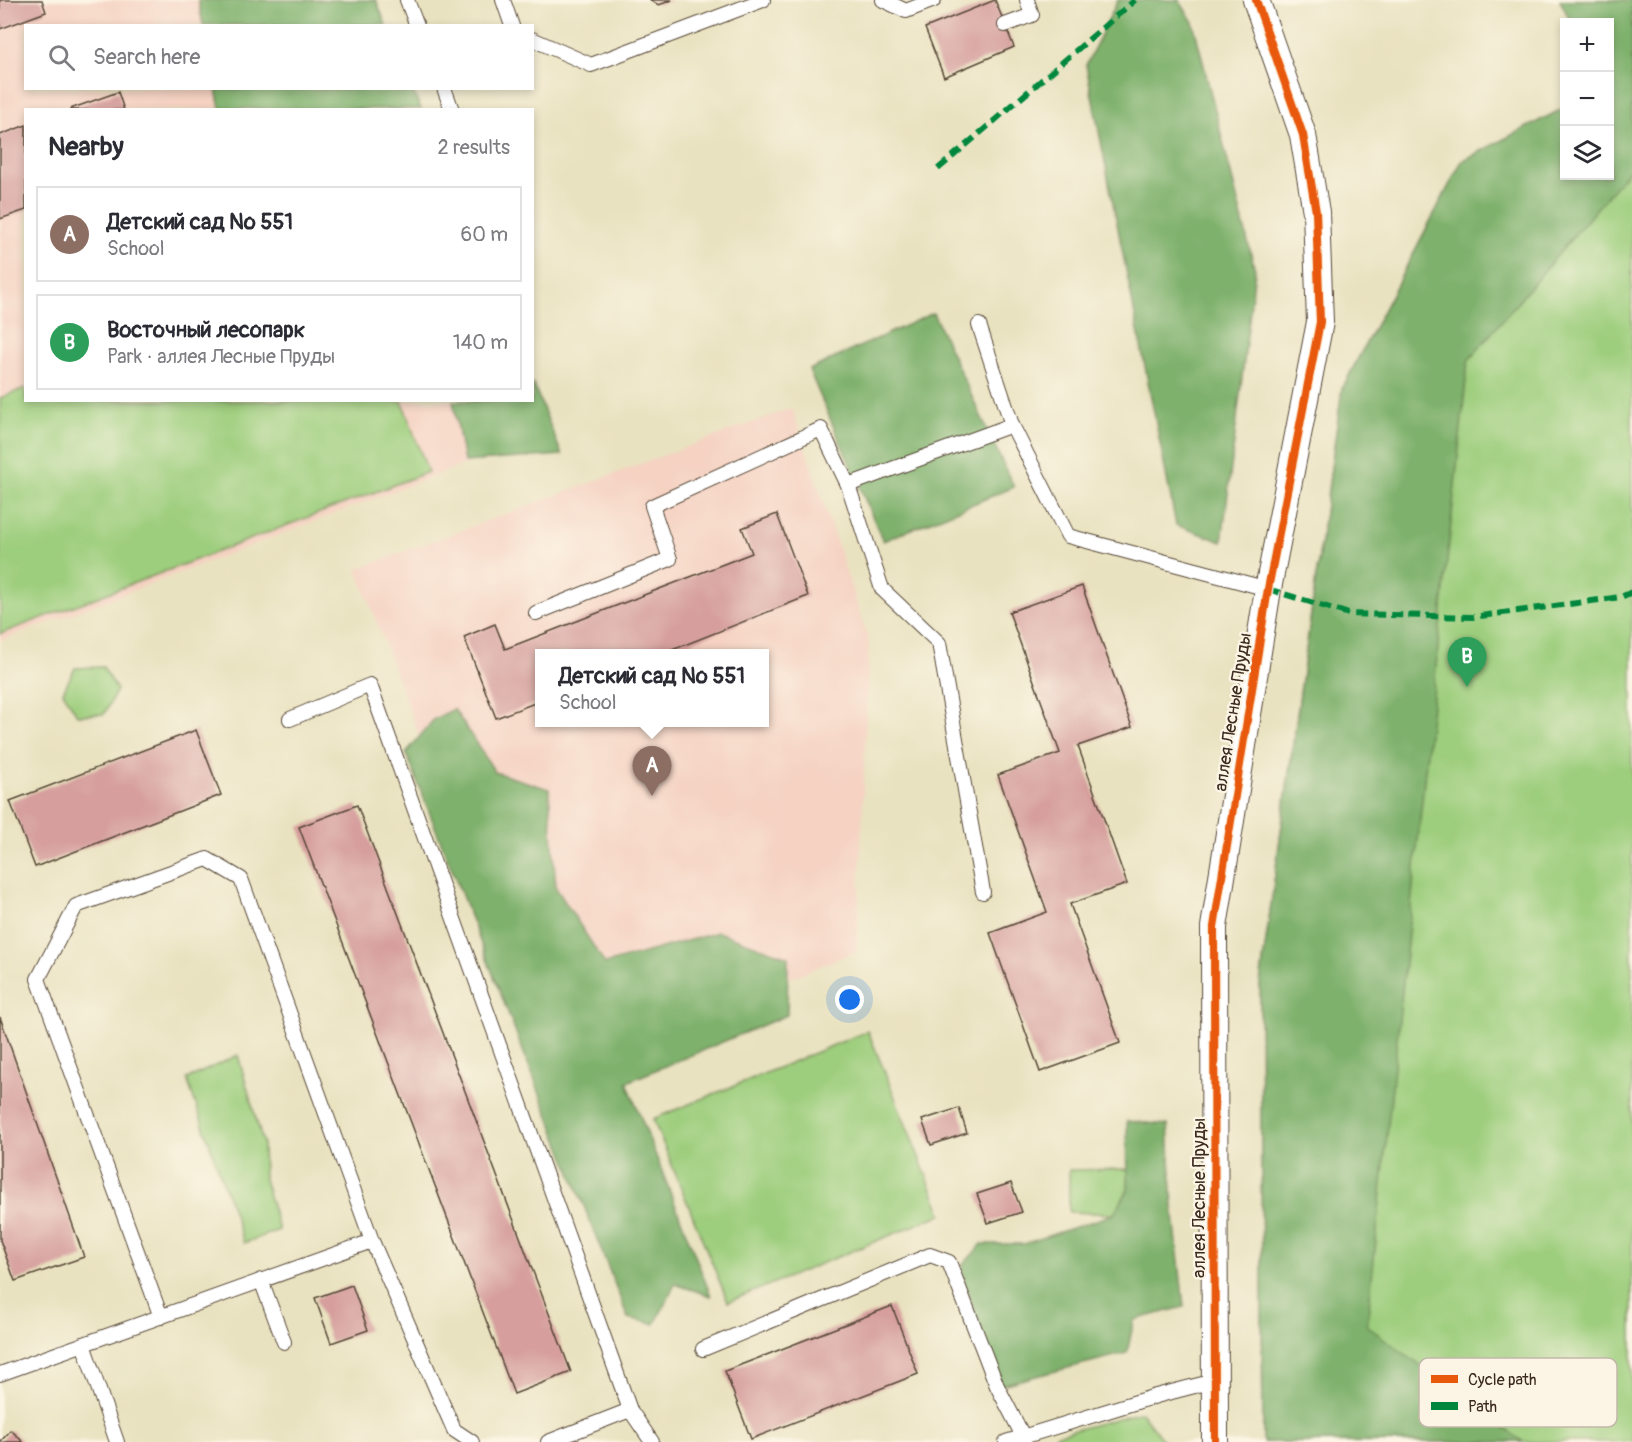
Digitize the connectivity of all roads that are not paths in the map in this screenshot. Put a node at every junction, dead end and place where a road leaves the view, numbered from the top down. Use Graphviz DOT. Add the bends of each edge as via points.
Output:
graph roads {
  1 [pos="407,0"];
  2 [pos="503,0"];
  3 [pos="763,0"];
  4 [pos="883,0"];
  5 [pos="934,0"];
  6 [pos="1027,0"];
  7 [pos="1256,0"];
  8 [pos="416,24"];
  9 [pos="511,24"];
  10 [pos="1005,25"];
  11 [pos="534,40"];
  12 [pos="445,90"];
  13 [pos="451,108"];
  14 [pos="979,325"];
  15 [pos="1012,424"];
  16 [pos="848,485"];
  17 [pos="1268,589"];
  18 [pos="536,613"];
  19 [pos="290,719"];
  20 [pos="983,892"];
  21 [pos="372,1241"];
  22 [pos="261,1280"];
  23 [pos="161,1317"];
  24 [pos="284,1342"];
  25 [pos="83,1344"];
  26 [pos="703,1349"];
  27 [pos="0,1374"];
  28 [pos="1215,1381"];
  29 [pos="630,1410"];
  30 [pos="1023,1436"];
  31 [pos="117,1442"];
  32 [pos="472,1442"];
  33 [pos="548,1442"];
  34 [pos="652,1442"];
  35 [pos="1006,1442"];
  36 [pos="1215,1442"];
  1 -- 8 [label="lane"];
  2 -- 9 [label="lane"];
  3 -- 11 [label="lane" via="591,65"];
  4 -- 5 [label="lane" via="906,11"];
  6 -- 10 [label="lane" via="1032,15"];
  7 -- 17 [label="street, аллея Лесные Пруды" via="1303,135 1316,212 1320,322"];
  12 -- 13 [label="lane"];
  14 -- 15 [label="lane"];
  15 -- 16 [label="lane"];
  15 -- 17 [label="lane" via="1068,537"];
  16 -- 18 [label="lane" via="821,429 652,506 670,559"];
  16 -- 20 [label="lane" via="882,590 939,643"];
  17 -- 28 [label="street, аллея Лесные Пруды" via="1214,927"];
  19 -- 29 [label="lane" via="370,686"];
  21 -- 22 [label="lane"];
  21 -- 23 [label="lane" via="241,879 207,859 76,906 38,979"];
  21 -- 32 [label="lane" via="454,1430"];
  22 -- 23 [label="lane"];
  22 -- 24 [label="lane"];
  23 -- 25 [label="lane"];
  25 -- 27 [label="lane"];
  25 -- 31 [label="lane"];
  26 -- 30 [label="lane" via="930,1256 949,1262 997,1386"];
  28 -- 30 [label="lane"];
  28 -- 36 [label="street, аллея Лесные Пруды"];
  29 -- 33 [label="lane"];
  29 -- 34 [label="lane"];
  30 -- 35 [label="lane"];
}
